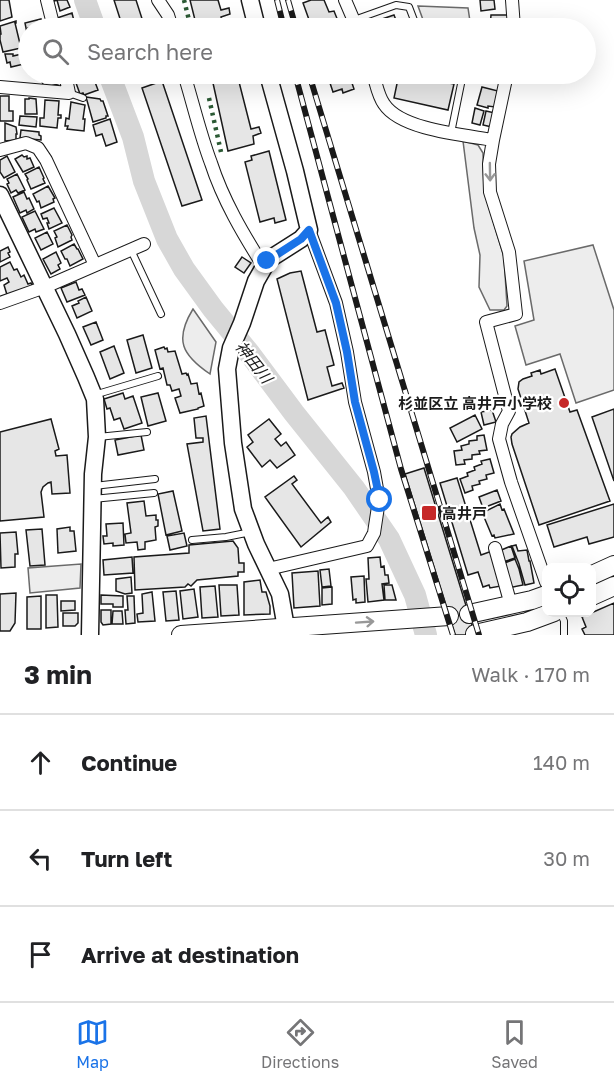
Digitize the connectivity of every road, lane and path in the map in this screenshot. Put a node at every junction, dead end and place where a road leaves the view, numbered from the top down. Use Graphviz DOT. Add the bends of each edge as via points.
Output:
graph roads {
  1 [pos="47,0"];
  2 [pos="158,0"];
  3 [pos="250,0"];
  4 [pos="345,0"];
  5 [pos="512,0"];
  6 [pos="52,18"];
  7 [pos="169,18"];
  8 [pos="254,18"];
  9 [pos="353,18"];
  10 [pos="369,18"];
  11 [pos="413,18"];
  12 [pos="513,18"];
  13 [pos="67,84"];
  14 [pos="187,84"];
  15 [pos="271,84"];
  16 [pos="376,84"];
  17 [pos="462,84"];
  18 [pos="505,84"];
  19 [pos="0,87"];
  20 [pos="69,93"];
  21 [pos="83,98"];
  22 [pos="451,133"];
  23 [pos="493,140"];
  24 [pos="0,150"];
  25 [pos="0,195"];
  26 [pos="309,230"];
  27 [pos="144,244"];
  28 [pos="130,249"];
  29 [pos="95,265"];
  30 [pos="264,267"];
  31 [pos="45,287"];
  32 [pos="0,303"];
  33 [pos="161,314"];
  34 [pos="158,376"];
  35 [pos="93,395"];
  36 [pos="147,432"];
  37 [pos="97,437"];
  38 [pos="155,479"];
  39 [pos="93,493"];
  40 [pos="154,493"];
  41 [pos="252,532"];
  42 [pos="192,540"];
  43 [pos="495,548"];
  44 [pos="614,565"];
  45 [pos="268,569"];
  46 [pos="542,570"];
  47 [pos="596,573"];
  48 [pos="614,586"];
  49 [pos="596,594"];
  50 [pos="542,596"];
  51 [pos="511,605"];
  52 [pos="469,614"];
  53 [pos="542,616"];
  54 [pos="442,617"];
  55 [pos="562,617"];
  56 [pos="286,628"];
  57 [pos="475,634"];
  58 [pos="90,635"];
  59 [pos="181,635"];
  60 [pos="564,635"];
  1 -- 6 [label="street"];
  2 -- 7 [label="street"];
  3 -- 8 [label="street"];
  4 -- 9 [label="street"];
  5 -- 12 [label="street"];
  10 -- 11 [label="lane" via="396,5 409,7"];
  13 -- 20 [label="street"];
  14 -- 30 [label="street" via="211,164 231,212"];
  15 -- 26 [label="street"];
  16 -- 22 [label="street" via="391,113 417,126"];
  17 -- 22 [label="lane"];
  18 -- 23 [label="street"];
  19 -- 20 [label="street"];
  20 -- 21 [label="lane"];
  22 -- 23 [label="street"];
  23 -- 46 [label="street, one-way" via="490,192 509,252 516,314 486,322 509,411 499,439"];
  24 -- 29 [label="street" via="26,143 38,148"];
  25 -- 31 [label="street"];
  26 -- 30 [label="street"];
  26 -- 45 [label="street" via="336,303 355,402 380,500 374,533 367,546"];
  27 -- 28 [label="street"];
  28 -- 29 [label="street"];
  28 -- 33 [label="lane"];
  29 -- 31 [label="street"];
  30 -- 41 [label="street" via="231,348 227,369 243,510"];
  31 -- 32 [label="street"];
  31 -- 35 [label="street"];
  34 -- 35 [label="lane"];
  35 -- 37 [label="street"];
  36 -- 37 [label="lane"];
  37 -- 39 [label="street"];
  38 -- 39 [label="lane"];
  39 -- 40 [label="lane"];
  39 -- 58 [label="street"];
  41 -- 42 [label="lane"];
  41 -- 45 [label="street"];
  43 -- 51 [label="street"];
  44 -- 47 [label="main road"];
  45 -- 56 [label="street" via="280,594"];
  48 -- 49 [label="main road"];
  50 -- 51 [label="main road"];
  51 -- 52 [label="main road"];
  53 -- 57 [label="main road"];
  56 -- 54 [label="main road, one-way"];
  55 -- 60 [label="lane"];
  56 -- 59 [label="main road"];
}
